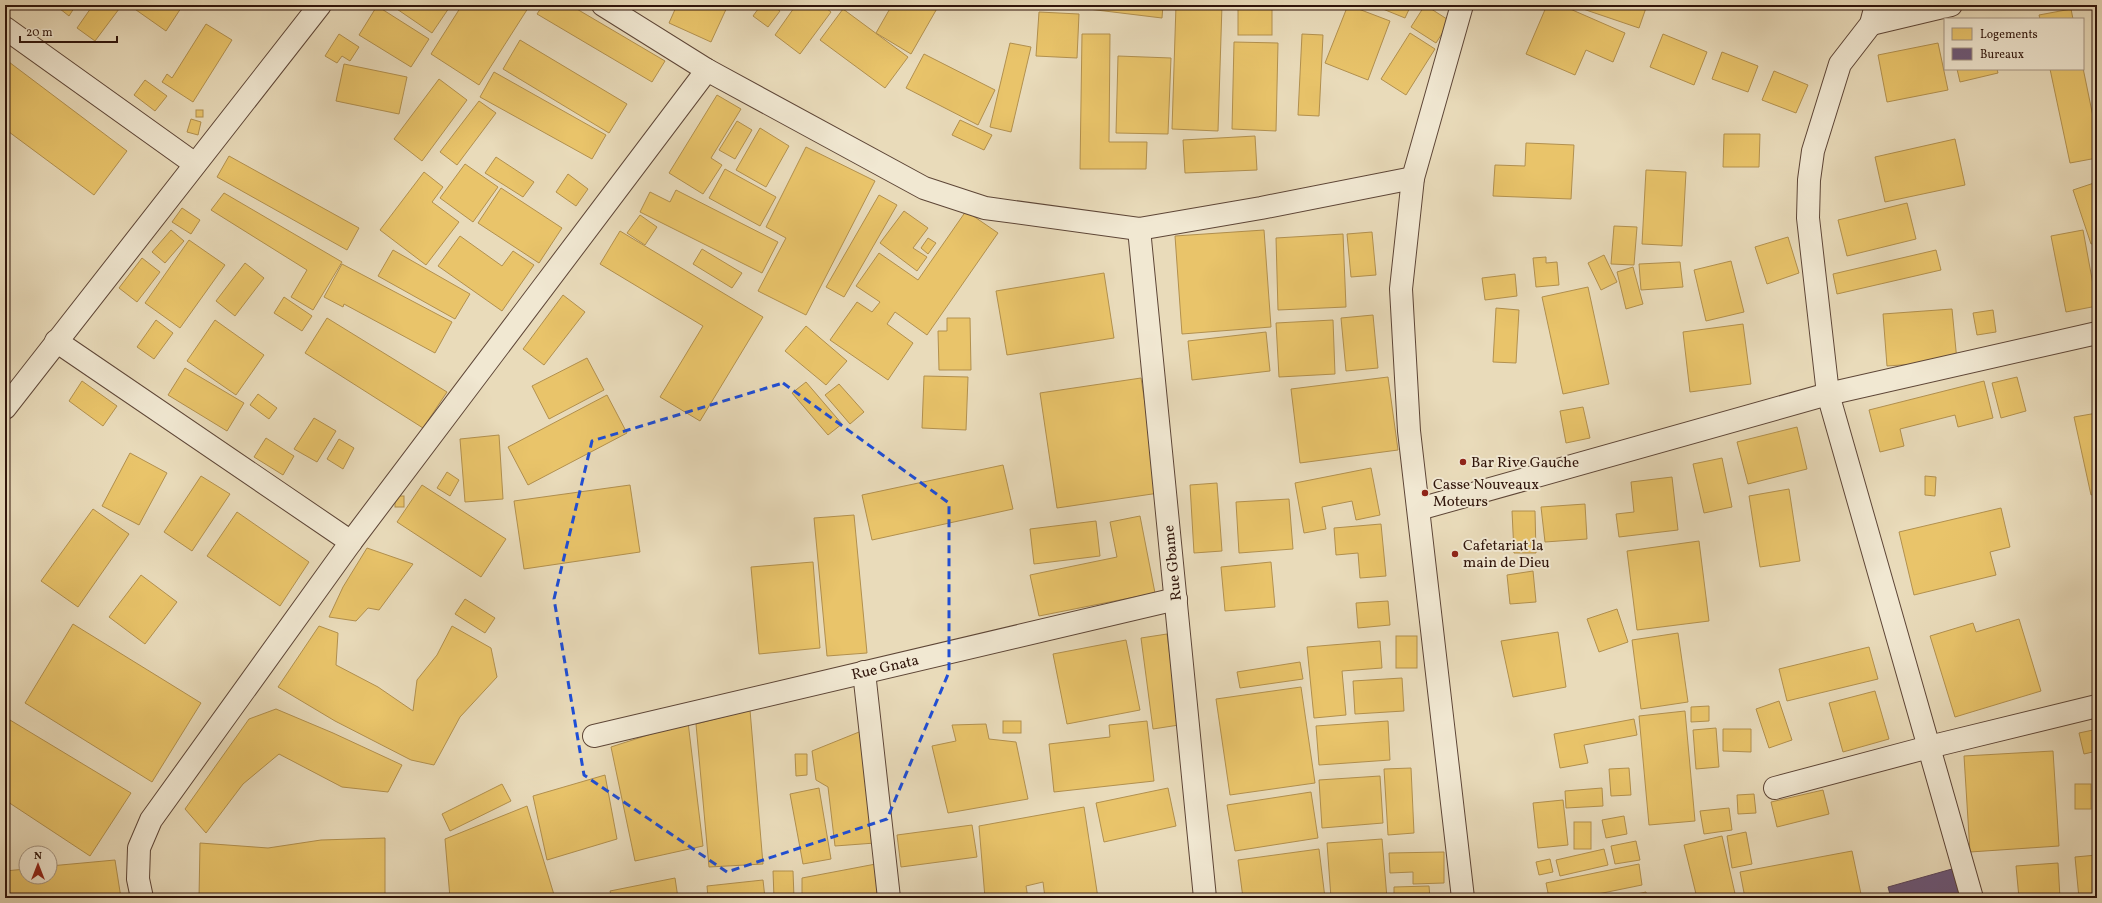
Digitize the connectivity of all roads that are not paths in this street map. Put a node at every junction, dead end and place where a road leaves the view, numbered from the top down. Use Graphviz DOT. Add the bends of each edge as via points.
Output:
graph roads {
  1 [pos="320,5"];
  2 [pos="603,5"];
  3 [pos="1462,5"];
  4 [pos="1951,5"];
  5 [pos="1873,15"];
  6 [pos="5,28"];
  7 [pos="707,70"];
  8 [pos="195,164"];
  9 [pos="1413,178"];
  10 [pos="1139,229"];
  11 [pos="2097,333"];
  12 [pos="56,341"];
  13 [pos="1828,394"];
  14 [pos="5,408"];
  15 [pos="1419,509"];
  16 [pos="351,542"];
  17 [pos="1176,599"];
  18 [pos="864,672"];
  19 [pos="2097,706"];
  20 [pos="594,736"];
  21 [pos="1929,747"];
  22 [pos="1775,788"];
  23 [pos="142,898"];
  24 [pos="889,898"];
  25 [pos="1205,898"];
  26 [pos="1464,898"];
  27 [pos="1972,898"];
  1 -- 8 [label="street"];
  2 -- 7 [label="street"];
  3 -- 9 [label="street"];
  4 -- 5 [label="street"];
  5 -- 13 [label="street" via="1840,64 1813,151 1809,180 1808,218"];
  6 -- 8 [label="street"];
  7 -- 10 [label="street" via="924,188 984,208"];
  7 -- 16 [label="street"];
  8 -- 12 [label="street"];
  9 -- 10 [label="street"];
  9 -- 15 [label="street" via="1400,289 1409,431"];
  10 -- 17 [label="street, Rue Gbame"];
  11 -- 13 [label="street"];
  12 -- 14 [label="street"];
  12 -- 16 [label="street"];
  13 -- 15 [label="street"];
  13 -- 21 [label="street"];
  15 -- 26 [label="street"];
  16 -- 23 [label="street" via="151,820 139,848 138,879"];
  17 -- 18 [label="street, Rue Gnata"];
  17 -- 25 [label="street, Rue Gbame"];
  18 -- 20 [label="street, Rue Gnata"];
  18 -- 24 [label="street"];
  19 -- 21 [label="street"];
  21 -- 22 [label="street"];
  21 -- 27 [label="street"];
}
